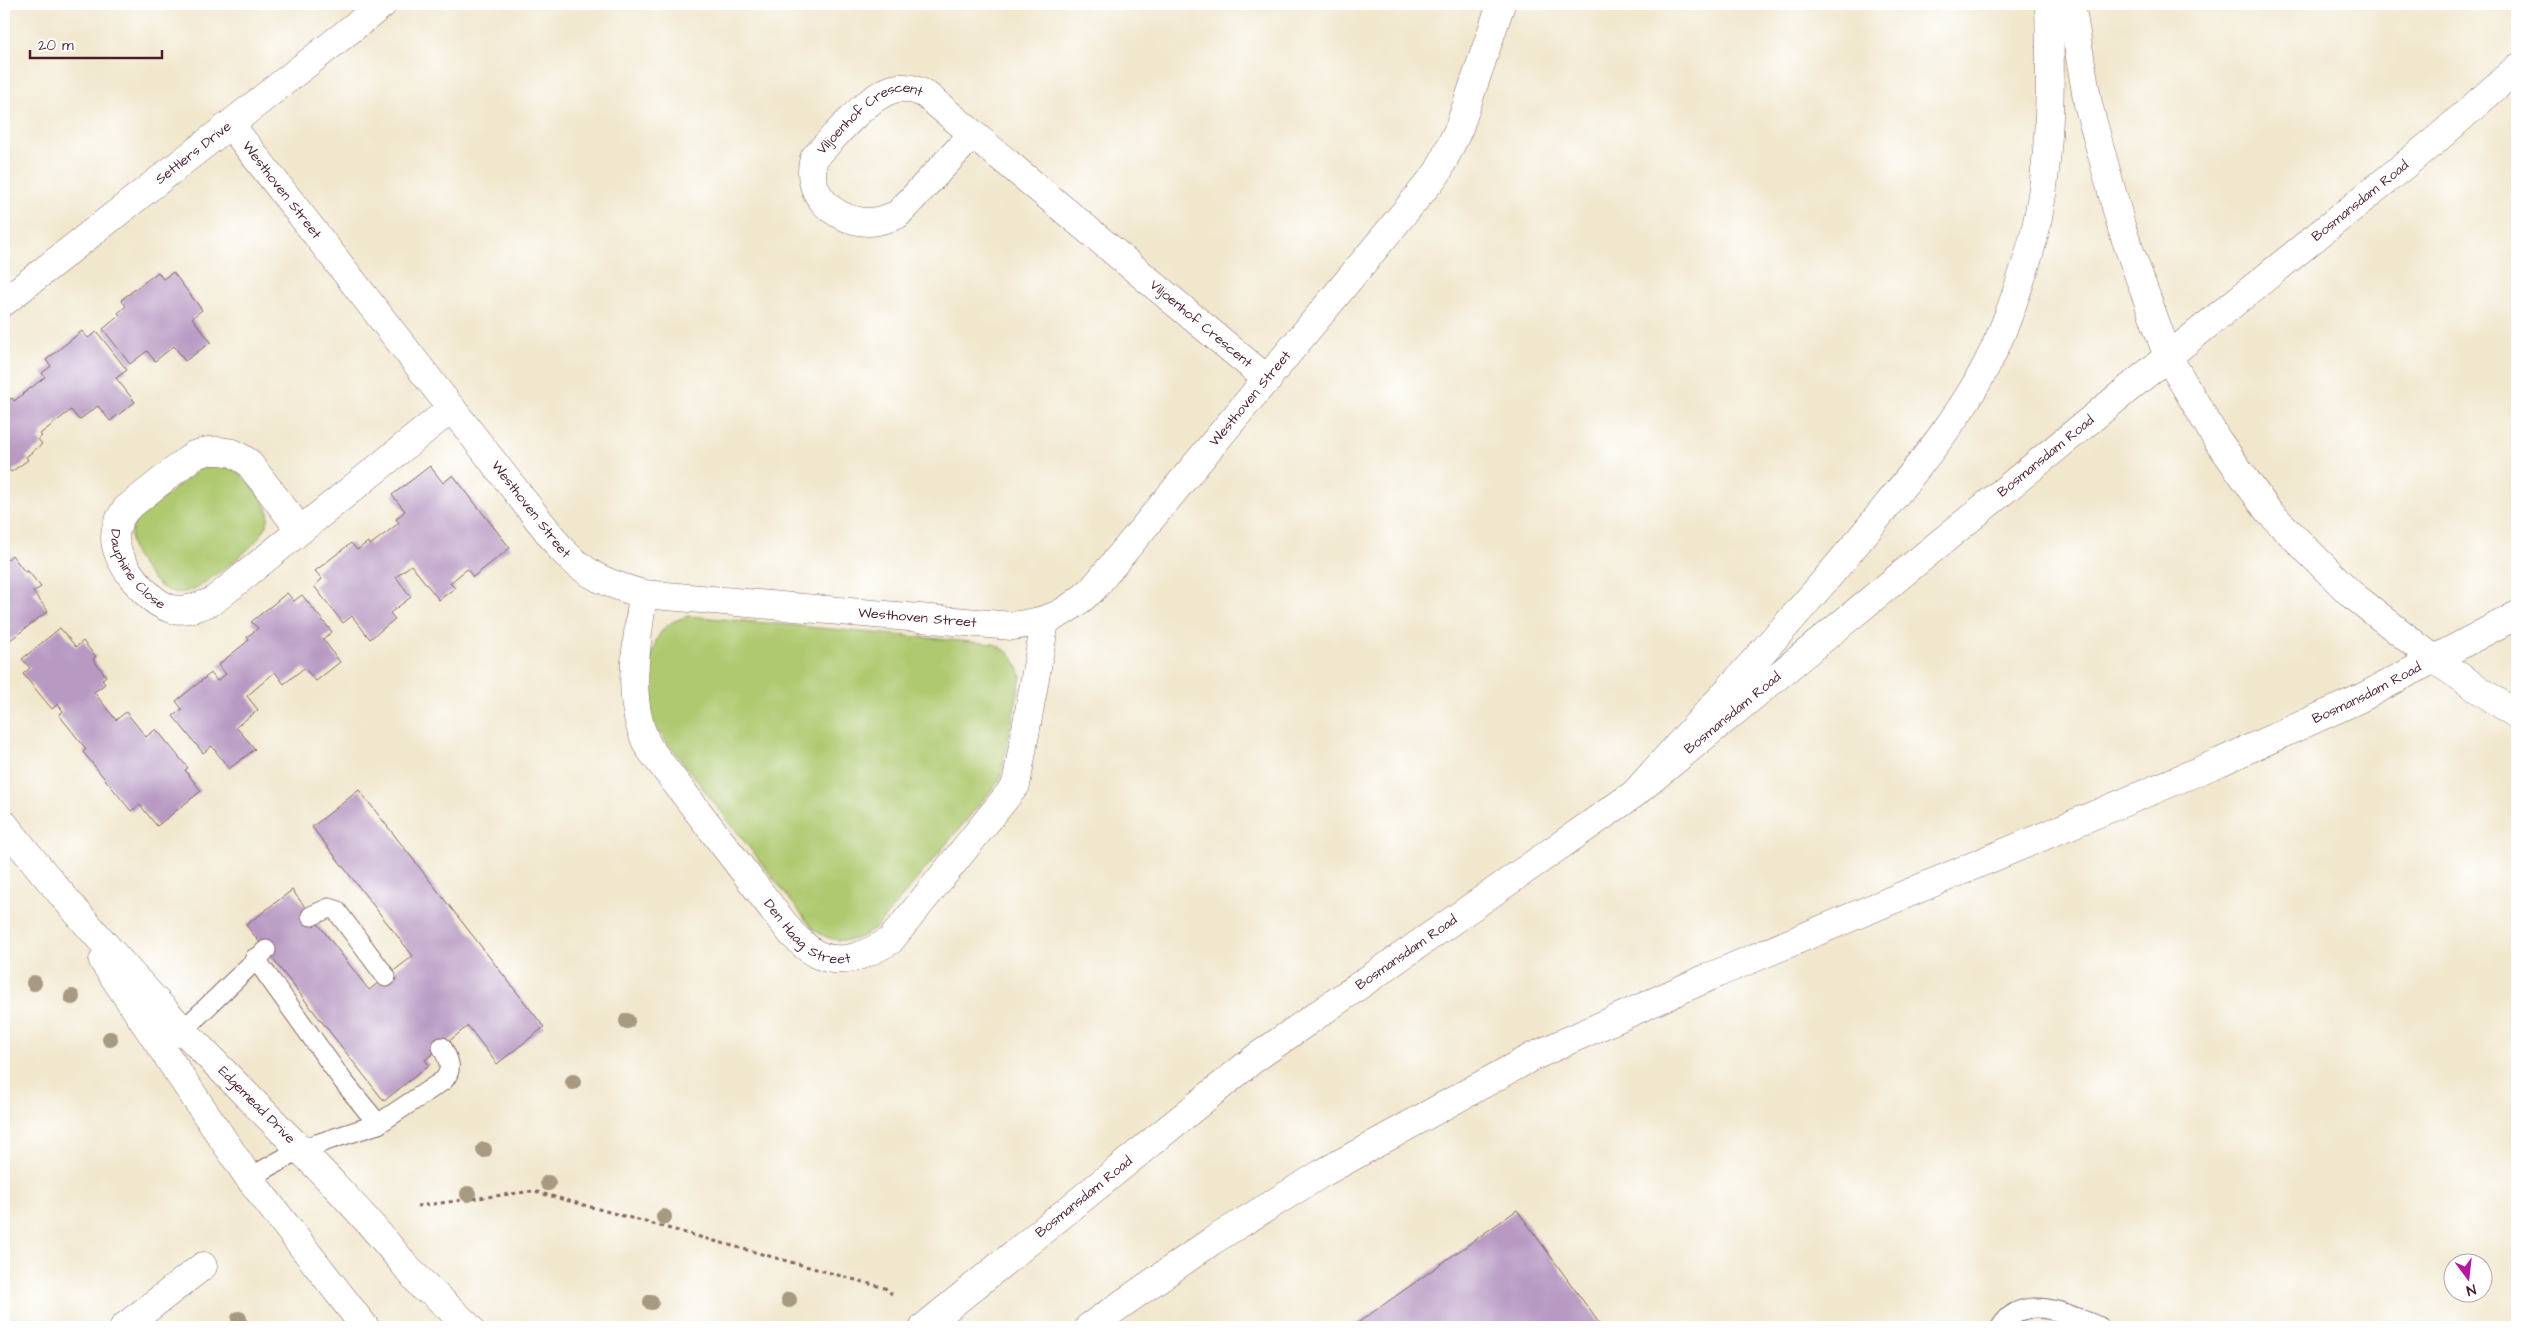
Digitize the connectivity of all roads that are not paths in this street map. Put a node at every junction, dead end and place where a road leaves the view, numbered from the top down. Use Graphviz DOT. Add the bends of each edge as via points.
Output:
graph roads {
  1 [pos="383,4"];
  2 [pos="1501,4"];
  3 [pos="2048,4"];
  4 [pos="2071,4"];
  5 [pos="2517,68"];
  6 [pos="230,124"];
  7 [pos="973,134"];
  8 [pos="4,302"];
  9 [pos="2168,357"];
  10 [pos="1268,380"];
  11 [pos="452,408"];
  12 [pos="300,530"];
  13 [pos="643,594"];
  14 [pos="2517,615"];
  15 [pos="1045,622"];
  16 [pos="2435,660"];
  17 [pos="2517,715"];
  18 [pos="1634,794"];
  19 [pos="4,824"];
  20 [pos="54,887"];
  21 [pos="311,916"];
  22 [pos="386,977"];
  23 [pos="184,1030"];
  24 [pos="442,1047"];
  25 [pos="162,1050"];
  26 [pos="378,1124"];
  27 [pos="301,1149"];
  28 [pos="249,1178"];
  29 [pos="203,1266"];
  30 [pos="409,1270"];
  31 [pos="124,1327"];
  32 [pos="365,1327"];
  33 [pos="453,1327"];
  34 [pos="469,1327"];
  35 [pos="924,1327"];
  36 [pos="1089,1327"];
  37 [pos="2001,1327"];
  38 [pos="2100,1327"];
  1 -- 6 [label="main road, Settlers Drive"];
  2 -- 10 [label="main road, Westhoven Street" via="1459,128 1438,172"];
  3 -- 18 [label="main road" via="2050,56 2045,174 2030,252 2005,323 1980,379 1936,444 1840,565"];
  4 -- 9 [label="main road" via="2088,104 2122,229"];
  5 -- 9 [label="main road, Bosmansdam Road" via="2438,139"];
  6 -- 8 [label="main road, Settlers Drive"];
  6 -- 11 [label="main road, Westhoven Street"];
  7 -- 7 [label="main road, Viljoenhof Crescent" via="925,94 912,89 890,90 873,98 814,158 810,170 812,183 821,202 830,208 849,218 867,222 881,220 897,215"];
  7 -- 10 [label="main road, Viljoenhof Crescent"];
  9 -- 16 [label="main road" via="2216,438 2268,511 2350,593"];
  9 -- 18 [label="main road, Bosmansdam Road"];
  10 -- 15 [label="main road, Westhoven Street" via="1092,590 1069,610"];
  11 -- 12 [label="main road, Dauphine Close"];
  11 -- 13 [label="main road, Westhoven Street" via="577,566 603,582"];
  12 -- 12 [label="main road, Dauphine Close" via="213,601 182,610 170,609 148,595 122,564 115,537 118,521 126,509 194,456 208,451 233,454 248,462"];
  13 -- 15 [label="main road, Westhoven Street" via="1012,626"];
  13 -- 15 [label="main road, Den Haag Street" via="634,686 635,710 650,748 792,934 816,954 842,961 864,956 890,941 1016,785"];
  14 -- 16 [label="main road, Bosmansdam Road"];
  16 -- 17 [label="main road"];
  16 -- 36 [label="main road, Bosmansdam Road" via="2359,699 2220,762 1709,977 1532,1057 1321,1174 1212,1241"];
  18 -- 35 [label="main road, Bosmansdam Road" via="1254,1059"];
  19 -- 20 [label="main road, Edgemead Drive"];
  20 -- 23 [label="main road, Edgemead Drive"];
  20 -- 25 [label="main road, Edgemead Drive"];
  21 -- 22 [label="lane" via="329,908 336,910"];
  23 -- 25 [label="lane"];
  23 -- 26 [label="lane" via="260,954 343,1081"];
  23 -- 27 [label="main road, Edgemead Drive"];
  24 -- 26 [label="lane" via="450,1064 447,1076"];
  25 -- 28 [label="main road, Edgemead Drive"];
  26 -- 27 [label="lane"];
  27 -- 28 [label="lane"];
  27 -- 30 [label="main road, Edgemead Drive"];
  28 -- 32 [label="main road, Edgemead Drive"];
  29 -- 31 [label="main road"];
  30 -- 33 [label="main road, Edgemead Drive"];
  30 -- 34 [label="main road"];
  37 -- 38 [label="lane" via="2008,1316 2021,1308 2038,1307"];
}
